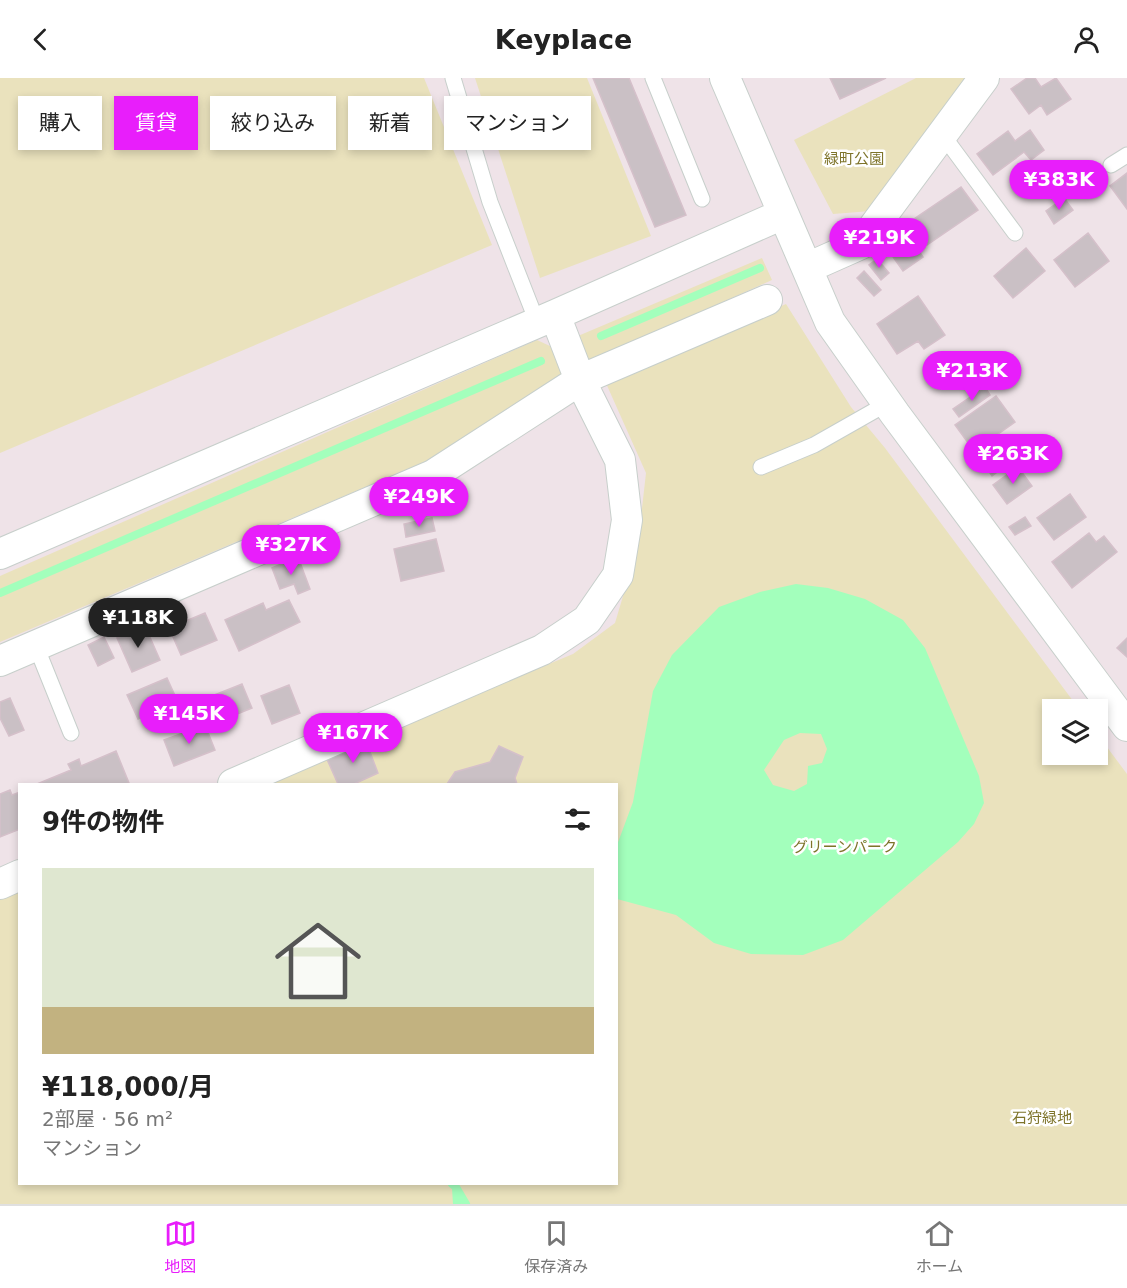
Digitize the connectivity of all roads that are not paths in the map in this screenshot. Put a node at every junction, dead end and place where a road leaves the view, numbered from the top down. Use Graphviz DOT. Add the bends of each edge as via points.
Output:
graph roads {
  1 [pos="453,78"];
  2 [pos="653,78"];
  3 [pos="725,78"];
  4 [pos="984,78"];
  5 [pos="942,134"];
  6 [pos="1127,155"];
  7 [pos="1111,165"];
  8 [pos="702,200"];
  9 [pos="783,214"];
  10 [pos="1015,233"];
  11 [pos="807,268"];
  12 [pos="767,300"];
  13 [pos="546,319"];
  14 [pos="580,380"];
  15 [pos="888,403"];
  16 [pos="761,467"];
  17 [pos="0,554"];
  18 [pos="36,646"];
  19 [pos="0,662"];
  20 [pos="1127,726"];
  21 [pos="71,733"];
  22 [pos="235,783"];
  23 [pos="18,876"];
  24 [pos="0,884"];
  1 -- 13 [label="lane" via="490,201"];
  2 -- 8 [label="lane"];
  3 -- 9 [label="street"];
  4 -- 5 [label="street"];
  5 -- 10 [label="lane"];
  5 -- 11 [label="street" via="861,244"];
  6 -- 7 [label="lane"];
  9 -- 11 [label="street"];
  9 -- 13 [label="street"];
  11 -- 15 [label="street" via="830,322"];
  12 -- 14 [label="street"];
  13 -- 14 [label="street"];
  13 -- 17 [label="street"];
  14 -- 18 [label="street" via="433,475"];
  14 -- 22 [label="street" via="620,460 627,519 618,575 587,620 542,650"];
  15 -- 16 [label="lane" via="814,445"];
  15 -- 20 [label="street"];
  18 -- 19 [label="street"];
  18 -- 21 [label="lane"];
  23 -- 24 [label="street"];
}
